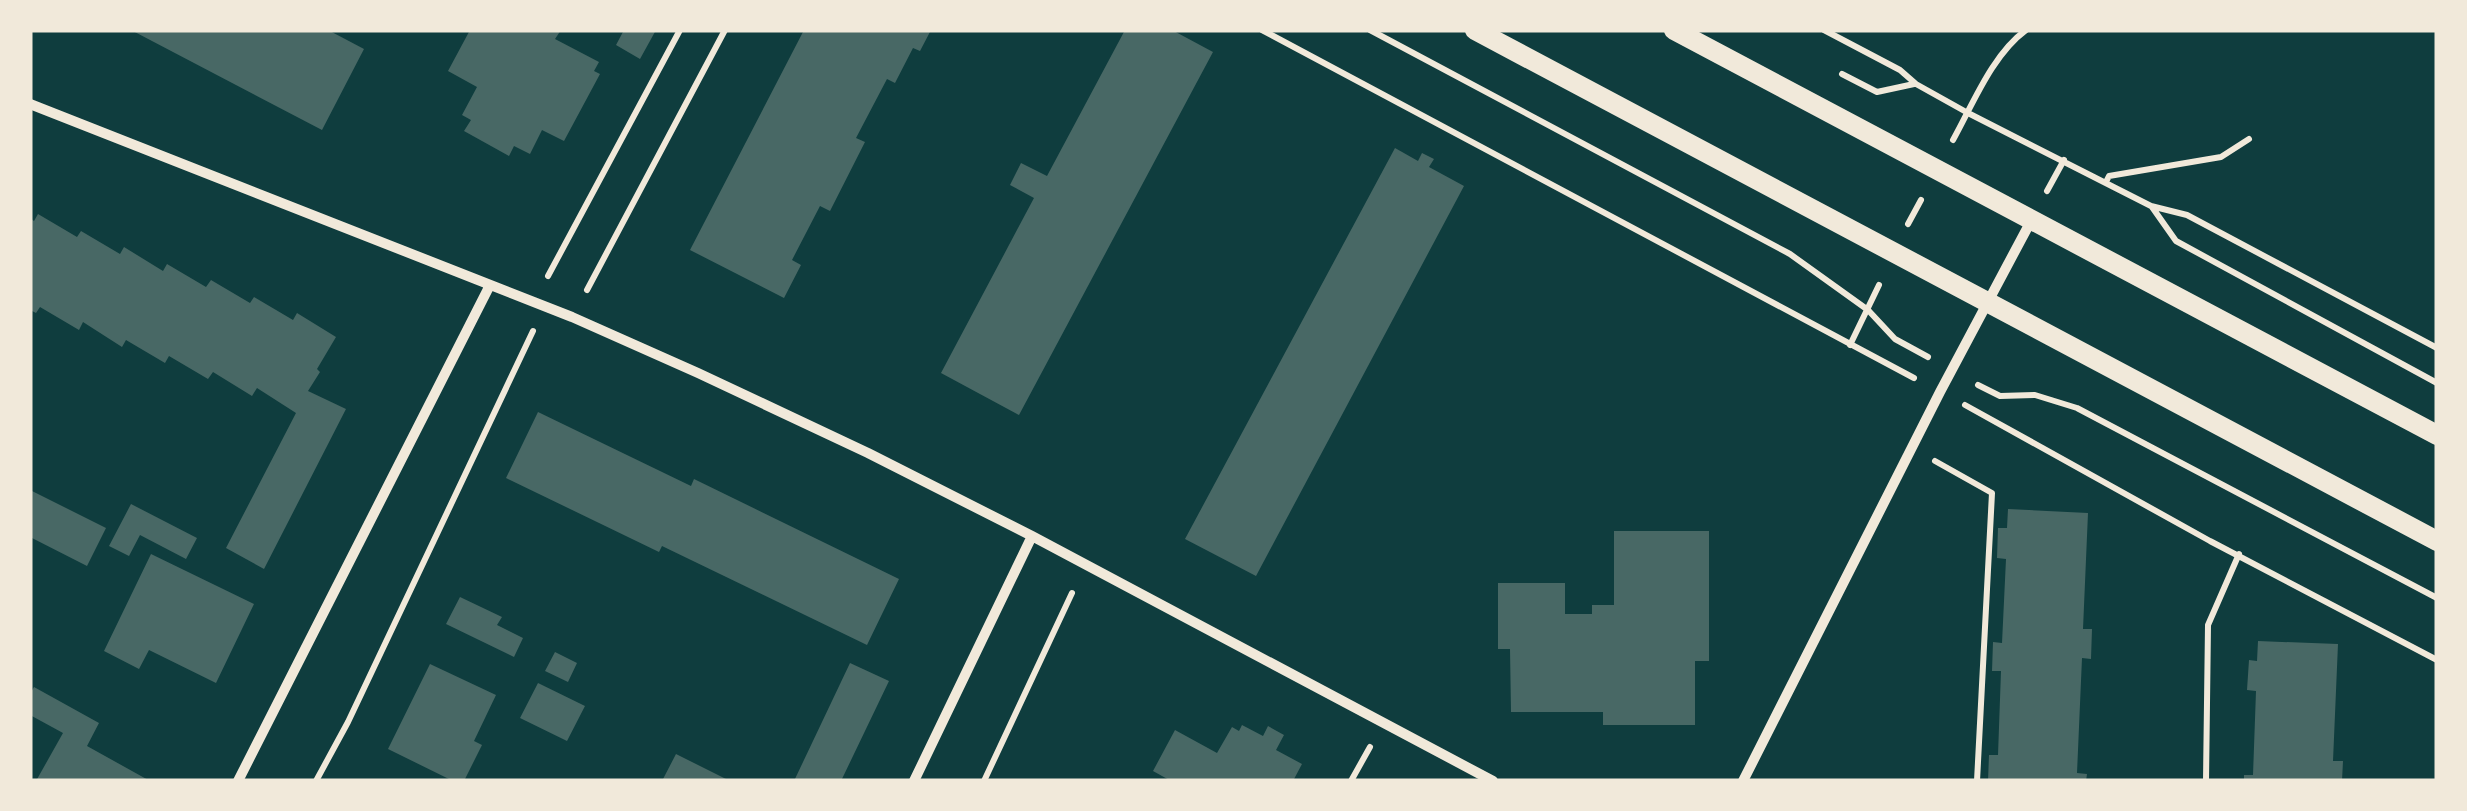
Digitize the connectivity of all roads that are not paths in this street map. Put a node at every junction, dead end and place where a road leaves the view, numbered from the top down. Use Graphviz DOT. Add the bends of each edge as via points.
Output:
graph roads {
  1 [pos="1475,30"];
  2 [pos="1674,30"];
  3 [pos="30,104"];
  4 [pos="2032,218"];
  5 [pos="490,286"];
  6 [pos="1987,302"];
  7 [pos="2437,435"];
  8 [pos="1032,536"];
  9 [pos="2437,541"];
  10 [pos="238,781"];
  11 [pos="914,781"];
  12 [pos="1493,781"];
  13 [pos="1743,781"];
  1 -- 6 [label="main road"];
  2 -- 4 [label="main road"];
  3 -- 5 [label="street"];
  4 -- 6 [label="street"];
  4 -- 7 [label="main road"];
  5 -- 8 [label="street" via="868,452"];
  5 -- 10 [label="street"];
  6 -- 9 [label="main road"];
  6 -- 13 [label="street"];
  8 -- 11 [label="street"];
  8 -- 12 [label="street"];
}
